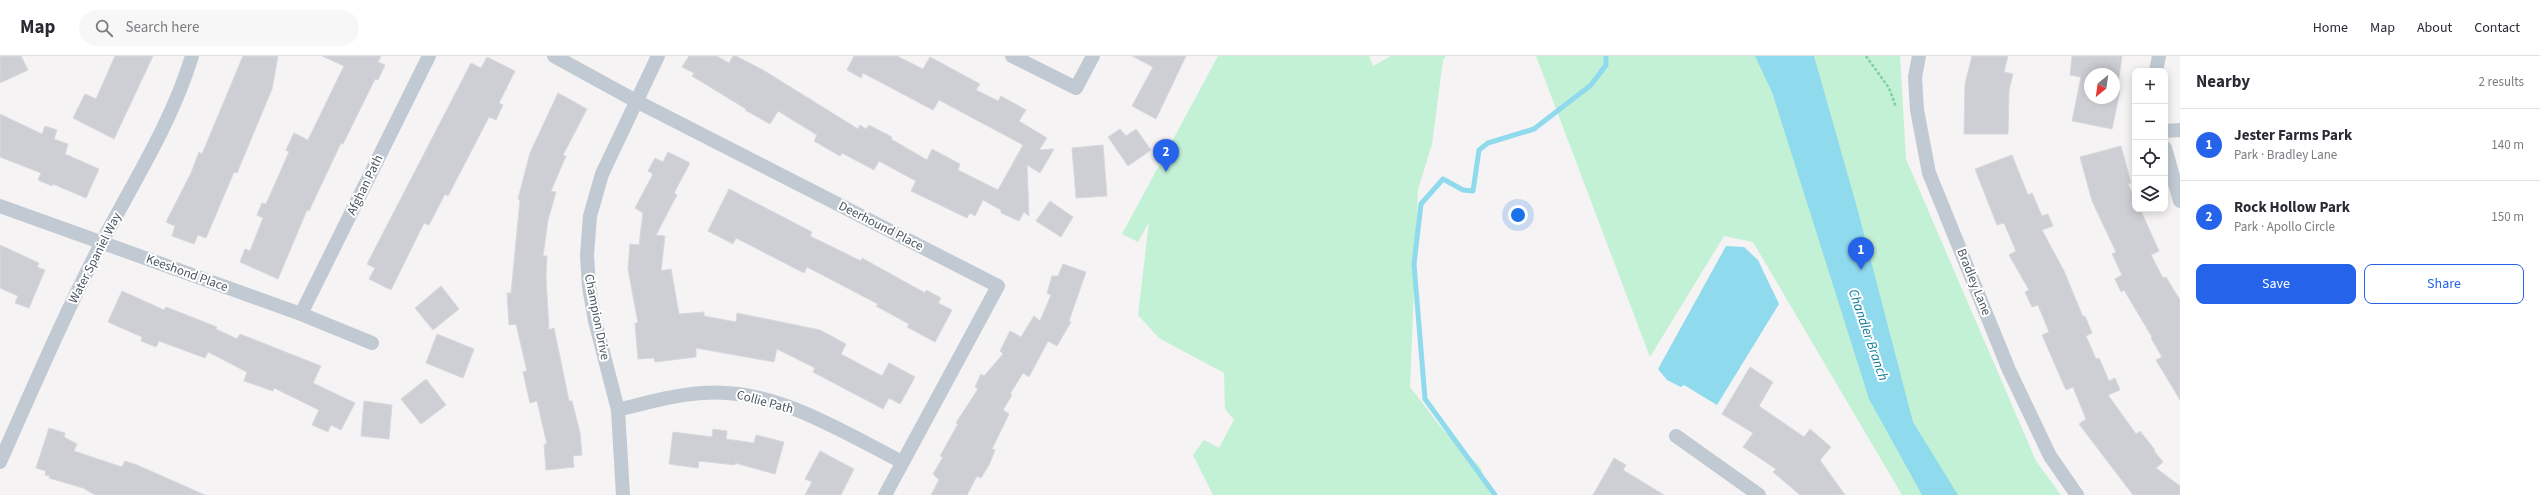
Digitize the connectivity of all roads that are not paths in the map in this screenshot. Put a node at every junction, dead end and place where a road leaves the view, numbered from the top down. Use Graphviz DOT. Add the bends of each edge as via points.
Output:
graph roads {
  1 [pos="192,56"];
  2 [pos="430,56"];
  3 [pos="554,56"];
  4 [pos="658,56"];
  5 [pos="1012,56"];
  6 [pos="1093,56"];
  7 [pos="1918,56"];
  8 [pos="2159,56"];
  9 [pos="2157,68"];
  10 [pos="636,101"];
  11 [pos="2180,130"];
  12 [pos="2168,131"];
  13 [pos="2168,159"];
  14 [pos="2180,201"];
  15 [pos="0,206"];
  16 [pos="101,243"];
  17 [pos="302,314"];
  18 [pos="372,343"];
  19 [pos="618,410"];
  20 [pos="1676,436"];
  21 [pos="0,462"];
  22 [pos="902,462"];
  23 [pos="623,495"];
  24 [pos="885,495"];
  25 [pos="1758,495"];
  26 [pos="2077,495"];
  1 -- 16 [label="street, Water Spaniel Way" via="182,88 148,158"];
  2 -- 17 [label="street, Afghan Path"];
  3 -- 10 [label="street, Deerhound Place"];
  4 -- 10 [label="street, Champion Drive"];
  5 -- 6 [label="street" via="1076,88"];
  7 -- 26 [label="street, Bradley Lane" via="1915,77 1917,110 1929,173 2009,370 2050,456"];
  8 -- 9 [label="street"];
  10 -- 19 [label="street, Champion Drive" via="602,174 590,216 587,255 595,321"];
  10 -- 22 [label="street, Deerhound Place" via="998,286"];
  11 -- 12 [label="street"];
  13 -- 14 [label="street"];
  15 -- 16 [label="street, Keeshond Place"];
  16 -- 17 [label="street, Keeshond Place"];
  16 -- 21 [label="street, Water Spaniel Way"];
  17 -- 18 [label="street, Keeshond Place"];
  19 -- 22 [label="street, Collie Path" via="672,396 703,392 730,393 763,399 826,423"];
  19 -- 23 [label="street, Champion Drive"];
  20 -- 25 [label="street"];
  22 -- 24 [label="street, Deerhound Place"];
}
